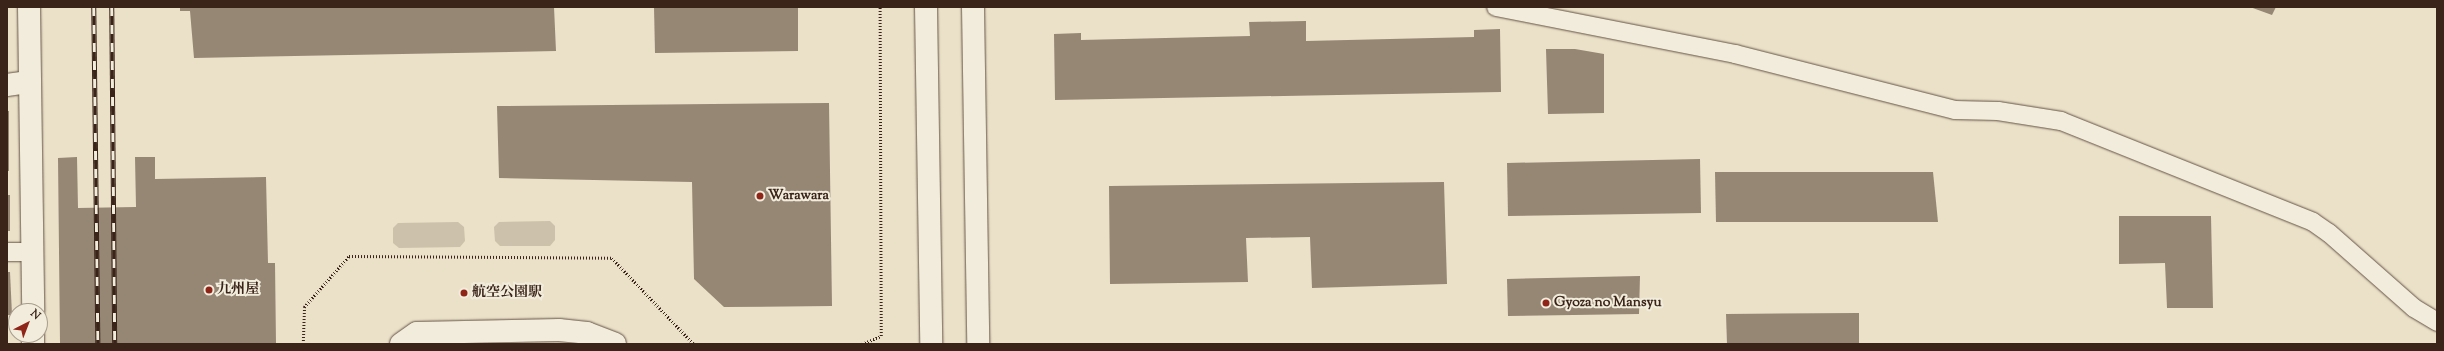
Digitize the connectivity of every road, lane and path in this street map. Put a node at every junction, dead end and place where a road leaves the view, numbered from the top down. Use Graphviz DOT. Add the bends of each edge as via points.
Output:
graph roads {
  1 [pos="29,7"];
  2 [pos="880,7"];
  3 [pos="926,7"];
  4 [pos="974,7"];
  5 [pos="1496,7"];
  6 [pos="29,82"];
  7 [pos="7,85"];
  8 [pos="7,252"];
  9 [pos="32,252"];
  10 [pos="33,303"];
  11 [pos="2437,322"];
  12 [pos="503,337"];
  13 [pos="576,338"];
  14 [pos="303,344"];
  15 [pos="400,344"];
  16 [pos="615,344"];
  17 [pos="694,344"];
  18 [pos="862,344"];
  19 [pos="931,344"];
  20 [pos="978,344"];
  1 -- 6 [label="street"];
  2 -- 18 [label="path" via="881,336"];
  3 -- 19 [label="street"];
  4 -- 20 [label="street"];
  5 -- 11 [label="lane" via="1735,54 1954,110 1998,111 2061,121 2314,222 2414,308"];
  6 -- 7 [label="street"];
  6 -- 9 [label="street"];
  8 -- 9 [label="lane"];
  9 -- 10 [label="street"];
  12 -- 13 [label="street"];
  12 -- 15 [label="street" via="417,333"];
  13 -- 16 [label="street"];
  14 -- 17 [label="path" via="304,307 348,256 612,258"];
}
